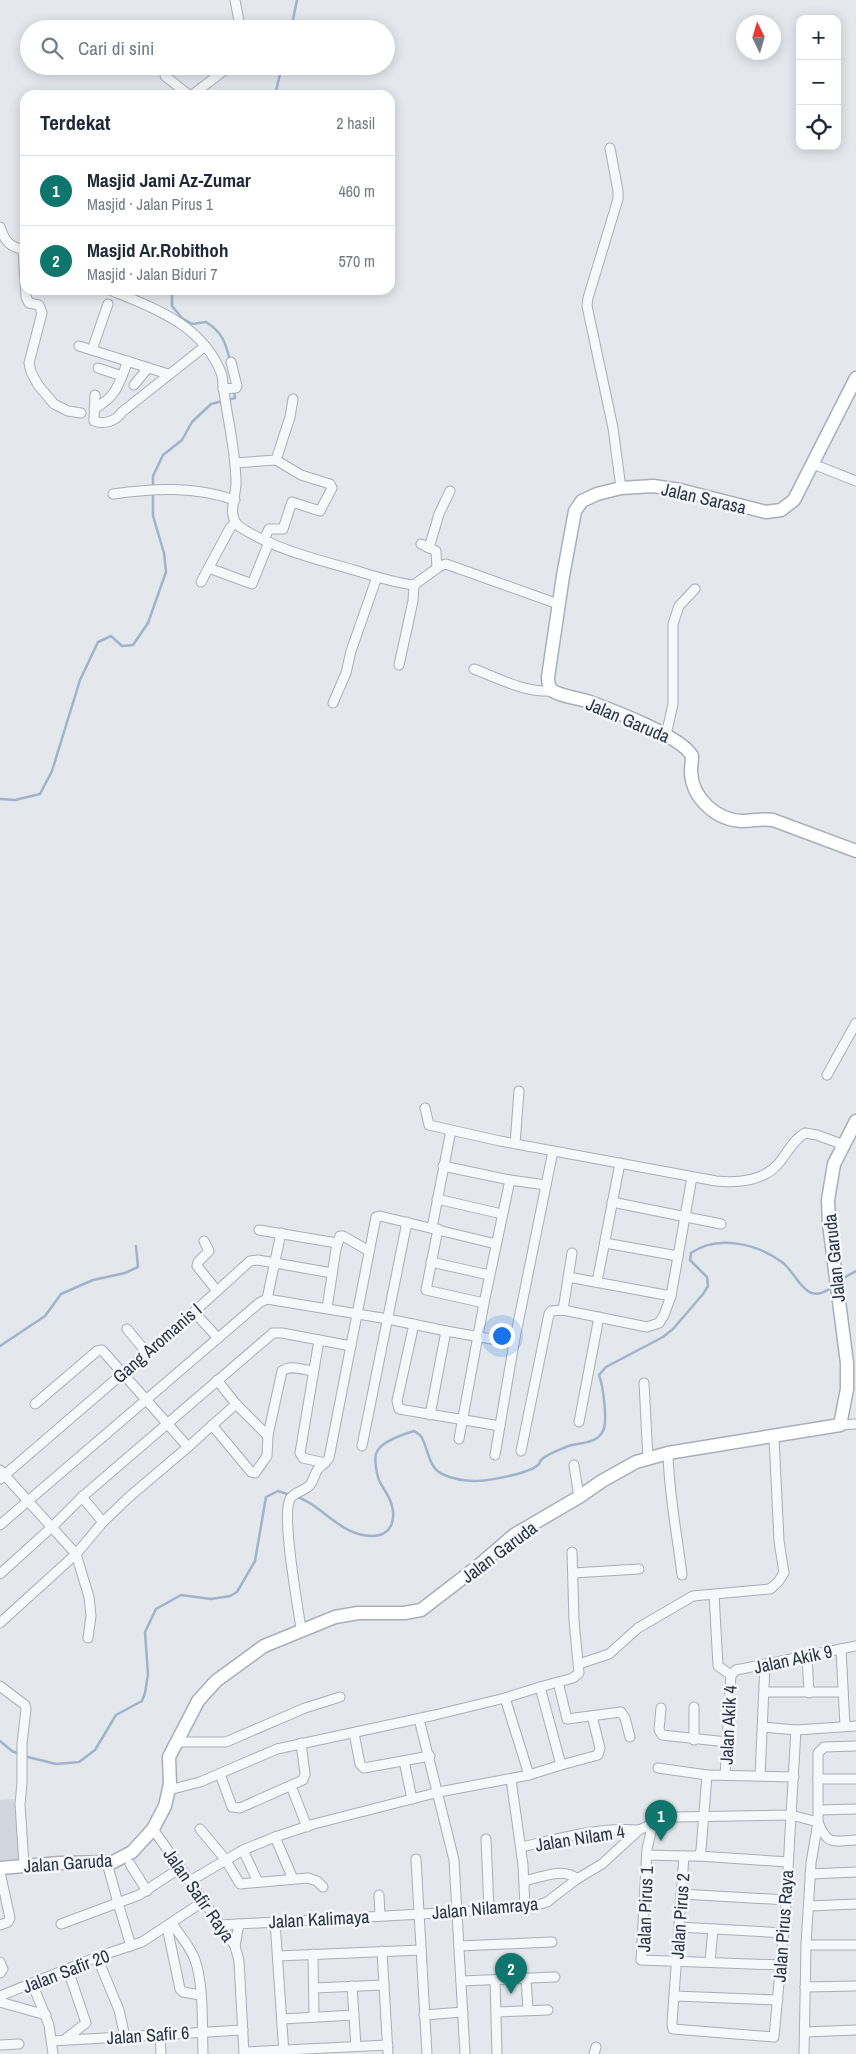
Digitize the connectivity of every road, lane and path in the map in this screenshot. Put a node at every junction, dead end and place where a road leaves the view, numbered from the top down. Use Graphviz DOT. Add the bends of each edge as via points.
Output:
graph roads {
  1 [pos="235,0"];
  2 [pos="239,20"];
  3 [pos="218,75"];
  4 [pos="165,76"];
  5 [pos="184,90"];
  6 [pos="198,90"];
  7 [pos="610,148"];
  8 [pos="0,227"];
  9 [pos="20,248"];
  10 [pos="26,295"];
  11 [pos="122,295"];
  12 [pos="108,304"];
  13 [pos="79,346"];
  14 [pos="204,347"];
  15 [pos="92,350"];
  16 [pos="128,361"];
  17 [pos="231,362"];
  18 [pos="98,368"];
  19 [pos="148,368"];
  20 [pos="168,374"];
  21 [pos="122,376"];
  22 [pos="856,378"];
  23 [pos="134,386"];
  24 [pos="229,389"];
  25 [pos="95,395"];
  26 [pos="293,399"];
  27 [pos="94,409"];
  28 [pos="81,414"];
  29 [pos="276,460"];
  30 [pos="235,463"];
  31 [pos="813,464"];
  32 [pos="856,481"];
  33 [pos="621,488"];
  34 [pos="450,491"];
  35 [pos="113,494"];
  36 [pos="235,500"];
  37 [pos="235,523"];
  38 [pos="266,541"];
  39 [pos="209,568"];
  40 [pos="438,568"];
  41 [pos="377,577"];
  42 [pos="201,582"];
  43 [pos="414,585"];
  44 [pos="695,589"];
  45 [pos="558,604"];
  46 [pos="399,665"];
  47 [pos="474,668"];
  48 [pos="554,691"];
  49 [pos="333,702"];
  50 [pos="666,735"];
  51 [pos="856,851"];
  52 [pos="856,1023"];
  53 [pos="827,1076"];
  54 [pos="519,1091"];
  55 [pos="425,1108"];
  56 [pos="856,1121"];
  57 [pos="451,1130"];
  58 [pos="516,1144"];
  59 [pos="844,1145"];
  60 [pos="554,1151"];
  61 [pos="620,1163"];
  62 [pos="443,1166"];
  63 [pos="692,1177"];
  64 [pos="510,1180"];
  65 [pos="546,1185"];
  66 [pos="437,1199"];
  67 [pos="612,1202"];
  68 [pos="502,1214"];
  69 [pos="685,1217"];
  70 [pos="407,1222"];
  71 [pos="721,1224"];
  72 [pos="435,1228"];
  73 [pos="259,1230"];
  74 [pos="280,1233"];
  75 [pos="204,1241"];
  76 [pos="337,1243"];
  77 [pos="605,1243"];
  78 [pos="496,1244"];
  79 [pos="369,1251"];
  80 [pos="572,1253"];
  81 [pos="678,1256"];
  82 [pos="431,1262"];
  83 [pos="274,1263"];
  84 [pos="332,1273"];
  85 [pos="490,1275"];
  86 [pos="568,1277"];
  87 [pos="597,1282"];
  88 [pos="218,1291"];
  89 [pos="671,1296"];
  90 [pos="267,1298"];
  91 [pos="484,1303"];
  92 [pos="327,1308"];
  93 [pos="563,1310"];
  94 [pos="194,1312"];
  95 [pos="358,1314"];
  96 [pos="599,1317"];
  97 [pos="388,1318"];
  98 [pos="414,1324"];
  99 [pos="127,1329"];
  100 [pos="446,1332"];
  101 [pos="217,1337"];
  102 [pos="478,1337"];
  103 [pos="319,1340"];
  104 [pos="514,1343"];
  105 [pos="351,1346"];
  106 [pos="147,1353"];
  107 [pos="313,1371"];
  108 [pos="123,1373"];
  109 [pos="217,1380"];
  110 [pos="644,1383"];
  111 [pos="145,1399"];
  112 [pos="35,1404"];
  113 [pos="236,1404"];
  114 [pos="430,1415"];
  115 [pos="463,1421"];
  116 [pos="579,1422"];
  117 [pos="167,1423"];
  118 [pos="856,1424"];
  119 [pos="212,1425"];
  120 [pos="840,1425"];
  121 [pos="500,1426"];
  122 [pos="268,1436"];
  123 [pos="774,1437"];
  124 [pos="459,1439"];
  125 [pos="362,1446"];
  126 [pos="188,1447"];
  127 [pos="521,1451"];
  128 [pos="668,1453"];
  129 [pos="495,1455"];
  130 [pos="648,1458"];
  131 [pos="325,1463"];
  132 [pos="574,1465"];
  133 [pos="2,1474"];
  134 [pos="82,1497"];
  135 [pos="579,1497"];
  136 [pos="28,1501"];
  137 [pos="103,1522"];
  138 [pos="0,1525"];
  139 [pos="52,1527"];
  140 [pos="572,1552"];
  141 [pos="76,1554"];
  142 [pos="639,1569"];
  143 [pos="573,1573"];
  144 [pos="0,1574"];
  145 [pos="682,1574"];
  146 [pos="714,1594"];
  147 [pos="0,1623"];
  148 [pos="301,1629"];
  149 [pos="88,1638"];
  150 [pos="856,1646"];
  151 [pos="841,1649"];
  152 [pos="807,1656"];
  153 [pos="579,1664"];
  154 [pos="765,1664"];
  155 [pos="731,1675"];
  156 [pos="558,1682"];
  157 [pos="0,1686"];
  158 [pos="540,1687"];
  159 [pos="765,1692"];
  160 [pos="843,1692"];
  161 [pos="809,1693"];
  162 [pos="340,1697"];
  163 [pos="505,1698"];
  164 [pos="694,1707"];
  165 [pos="661,1708"];
  166 [pos="592,1716"];
  167 [pos="419,1719"];
  168 [pos="763,1726"];
  169 [pos="845,1726"];
  170 [pos="856,1726"];
  171 [pos="796,1730"];
  172 [pos="354,1733"];
  173 [pos="630,1737"];
  174 [pos="694,1740"];
  175 [pos="176,1742"];
  176 [pos="727,1742"];
  177 [pos="300,1743"];
  178 [pos="856,1746"];
  179 [pos="430,1756"];
  180 [pos="404,1761"];
  181 [pos="561,1764"];
  182 [pos="658,1768"];
  183 [pos="220,1774"];
  184 [pos="707,1774"];
  185 [pos="529,1775"];
  186 [pos="725,1775"];
  187 [pos="760,1776"];
  188 [pos="794,1777"];
  189 [pos="511,1779"];
  190 [pos="818,1779"];
  191 [pos="856,1779"];
  192 [pos="290,1786"];
  193 [pos="169,1790"];
  194 [pos="439,1792"];
  195 [pos="412,1799"];
  196 [pos="856,1809"];
  197 [pos="819,1810"];
  198 [pos="792,1815"];
  199 [pos="704,1817"];
  200 [pos="816,1821"];
  201 [pos="653,1823"];
  202 [pos="307,1827"];
  203 [pos="153,1829"];
  204 [pos="200,1829"];
  205 [pos="639,1830"];
  206 [pos="275,1837"];
  207 [pos="486,1839"];
  208 [pos="856,1840"];
  209 [pos="522,1847"];
  210 [pos="243,1850"];
  211 [pos="647,1854"];
  212 [pos="684,1856"];
  213 [pos="699,1856"];
  214 [pos="225,1859"];
  215 [pos="416,1859"];
  216 [pos="788,1862"];
  217 [pos="107,1863"];
  218 [pos="130,1864"];
  219 [pos="24,1865"];
  220 [pos="0,1868"];
  221 [pos="180,1868"];
  222 [pos="0,1872"];
  223 [pos="856,1872"];
  224 [pos="810,1874"];
  225 [pos="292,1879"];
  226 [pos="577,1879"];
  227 [pos="190,1881"];
  228 [pos="525,1881"];
  229 [pos="258,1882"];
  230 [pos="323,1887"];
  231 [pos="147,1891"];
  232 [pos="681,1894"];
  233 [pos="380,1895"];
  234 [pos="787,1900"];
  235 [pos="204,1901"];
  236 [pos="118,1903"];
  237 [pos="856,1904"];
  238 [pos="809,1906"];
  239 [pos="525,1908"];
  240 [pos="489,1910"];
  241 [pos="458,1912"];
  242 [pos="418,1914"];
  243 [pos="380,1916"];
  244 [pos="275,1921"];
  245 [pos="60,1924"];
  246 [pos="239,1924"];
  247 [pos="0,1925"];
  248 [pos="169,1925"];
  249 [pos="220,1925"];
  250 [pos="679,1926"];
  251 [pos="713,1928"];
  252 [pos="784,1933"];
  253 [pos="552,1942"];
  254 [pos="856,1945"];
  255 [pos="131,1946"];
  256 [pos="235,1946"];
  257 [pos="459,1946"];
  258 [pos="806,1946"];
  259 [pos="421,1950"];
  260 [pos="382,1951"];
  261 [pos="313,1954"];
  262 [pos="278,1956"];
  263 [pos="97,1957"];
  264 [pos="676,1961"];
  265 [pos="0,1962"];
  266 [pos="710,1962"];
  267 [pos="781,1965"];
  268 [pos="68,1970"];
  269 [pos="0,1973"];
  270 [pos="555,1977"];
  271 [pos="526,1978"];
  272 [pos="495,1980"];
  273 [pos="461,1981"];
  274 [pos="32,1983"];
  275 [pos="384,1985"];
  276 [pos="352,1986"];
  277 [pos="856,1986"];
  278 [pos="314,1988"];
  279 [pos="805,1988"];
  280 [pos="200,1995"];
  281 [pos="0,1996"];
  282 [pos="675,1996"];
  283 [pos="778,2000"];
  284 [pos="0,2002"];
  285 [pos="528,2010"];
  286 [pos="548,2010"];
  287 [pos="463,2012"];
  288 [pos="497,2012"];
  289 [pos="46,2015"];
  290 [pos="354,2015"];
  291 [pos="424,2015"];
  292 [pos="314,2017"];
  293 [pos="282,2019"];
  294 [pos="243,2030"];
  295 [pos="856,2030"];
  296 [pos="202,2032"];
  297 [pos="805,2032"];
  298 [pos="160,2034"];
  299 [pos="125,2037"];
  300 [pos="774,2037"];
  301 [pos="52,2041"];
  302 [pos="62,2041"];
  303 [pos="19,2044"];
  304 [pos="0,2045"];
  305 [pos="356,2046"];
  306 [pos="388,2049"];
  307 [pos="284,2052"];
  308 [pos="244,2053"];
  309 [pos="53,2054"];
  310 [pos="161,2054"];
  311 [pos="204,2054"];
  312 [pos="427,2054"];
  313 [pos="465,2054"];
  314 [pos="497,2054"];
  315 [pos="804,2054"];
  1 -- 2 [label="street"];
  3 -- 6 [label="street"];
  4 -- 5 [label="street"];
  7 -- 33 [label="street" via="618,199 587,306 613,428"];
  8 -- 9 [label="street" via="6,242"];
  10 -- 28 [label="street" via="30,303 39,305 42,312 30,363 31,372 54,404"];
  11 -- 14 [label="street" via="168,315"];
  12 -- 15 [label="street"];
  13 -- 15 [label="street"];
  14 -- 20 [label="street"];
  14 -- 24 [label="street" via="218,362"];
  15 -- 16 [label="street"];
  16 -- 19 [label="street"];
  16 -- 21 [label="street"];
  17 -- 24 [label="street" via="238,383"];
  18 -- 21 [label="street"];
  19 -- 20 [label="street"];
  19 -- 23 [label="street"];
  20 -- 27 [label="street" via="117,419 96,423"];
  21 -- 27 [label="street" via="115,393"];
  22 -- 31 [label="street, Jalan Sarasa"];
  24 -- 30 [label="street"];
  25 -- 27 [label="street"];
  26 -- 29 [label="street"];
  29 -- 30 [label="street"];
  29 -- 38 [label="street" via="300,475 330,484 332,488 320,511 292,502 282,529 269,529"];
  30 -- 36 [label="street"];
  31 -- 32 [label="street"];
  31 -- 33 [label="street, Jalan Sarasa" via="794,500 774,512 665,487"];
  33 -- 45 [label="street, Jalan Sarasa" via="588,497 578,505"];
  34 -- 40 [label="street" via="425,546 437,553"];
  35 -- 36 [label="street" via="168,488 208,492"];
  36 -- 37 [label="street" via="232,513"];
  37 -- 38 [label="street"];
  37 -- 39 [label="street"];
  38 -- 39 [label="street" via="252,584"];
  38 -- 41 [label="street" via="307,557"];
  39 -- 42 [label="street"];
  40 -- 43 [label="street"];
  40 -- 45 [label="street" via="444,564 452,565"];
  41 -- 43 [label="street"];
  41 -- 49 [label="street" via="346,674"];
  43 -- 46 [label="street"];
  44 -- 50 [label="street" via="679,606 673,624 673,704"];
  45 -- 48 [label="street" via="548,671"];
  47 -- 48 [label="street" via="525,689"];
  48 -- 50 [label="street, Jalan Garuda"];
  50 -- 51 [label="street, Jalan Garuda" via="690,752 694,786 700,798 718,815 741,821 773,820"];
  52 -- 53 [label="street"];
  54 -- 58 [label="street"];
  55 -- 57 [label="street" via="429,1125"];
  56 -- 59 [label="street, Jalan Garuda"];
  57 -- 58 [label="street"];
  57 -- 62 [label="street"];
  58 -- 60 [label="street"];
  59 -- 63 [label="street" via="805,1132 796,1138 778,1164 758,1176 733,1182"];
  59 -- 120 [label="street, Jalan Garuda" via="834,1164 828,1200 847,1363 847,1389"];
  60 -- 61 [label="street"];
  60 -- 65 [label="street"];
  61 -- 63 [label="street"];
  61 -- 67 [label="street"];
  62 -- 64 [label="street"];
  62 -- 66 [label="street"];
  63 -- 69 [label="street"];
  64 -- 65 [label="street"];
  64 -- 68 [label="street"];
  65 -- 104 [label="street"];
  66 -- 68 [label="street"];
  66 -- 72 [label="street"];
  67 -- 69 [label="street"];
  67 -- 77 [label="street"];
  68 -- 78 [label="street"];
  69 -- 71 [label="street"];
  69 -- 81 [label="street"];
  70 -- 72 [label="street"];
  70 -- 79 [label="street" via="376,1216"];
  70 -- 97 [label="street"];
  72 -- 78 [label="street"];
  72 -- 82 [label="street"];
  73 -- 74 [label="street"];
  74 -- 76 [label="street"];
  74 -- 83 [label="street"];
  75 -- 88 [label="street" via="209,1251 197,1266"];
  76 -- 79 [label="street" via="342,1235"];
  76 -- 84 [label="street"];
  77 -- 81 [label="street"];
  77 -- 87 [label="street"];
  78 -- 85 [label="street"];
  79 -- 95 [label="street"];
  80 -- 86 [label="street"];
  81 -- 89 [label="street"];
  82 -- 85 [label="street"];
  82 -- 91 [label="street" via="426,1290"];
  83 -- 84 [label="street, Gang Aromanis I"];
  83 -- 88 [label="street, Gang Aromanis I" via="250,1261"];
  83 -- 90 [label="street"];
  84 -- 92 [label="street"];
  85 -- 91 [label="street"];
  86 -- 87 [label="street"];
  86 -- 93 [label="street"];
  87 -- 89 [label="street"];
  88 -- 94 [label="street, Gang Aromanis I"];
  89 -- 96 [label="street" via="664,1315 653,1326"];
  90 -- 92 [label="street"];
  90 -- 101 [label="street"];
  91 -- 102 [label="street"];
  92 -- 95 [label="street"];
  93 -- 96 [label="street"];
  93 -- 127 [label="street" via="549,1314"];
  94 -- 101 [label="street"];
  94 -- 106 [label="street, Gang Aromanis I"];
  95 -- 97 [label="street"];
  95 -- 105 [label="street"];
  96 -- 116 [label="street"];
  97 -- 98 [label="street"];
  97 -- 125 [label="street"];
  98 -- 100 [label="street"];
  98 -- 114 [label="street" via="397,1406 401,1410"];
  99 -- 106 [label="street"];
  100 -- 102 [label="street"];
  100 -- 114 [label="street"];
  101 -- 111 [label="street"];
  102 -- 104 [label="street"];
  102 -- 115 [label="street"];
  103 -- 105 [label="street"];
  103 -- 107 [label="street"];
  103 -- 109 [label="street" via="272,1333"];
  104 -- 121 [label="street"];
  105 -- 131 [label="street" via="329,1458"];
  106 -- 108 [label="street, Gang Aromanis I"];
  107 -- 122 [label="street" via="283,1370"];
  107 -- 131 [label="street" via="300,1453 303,1458"];
  108 -- 111 [label="street"];
  108 -- 112 [label="street" via="99,1350"];
  108 -- 133 [label="street, Gang Aromanis I"];
  109 -- 113 [label="street"];
  109 -- 117 [label="street"];
  110 -- 130 [label="street"];
  111 -- 117 [label="street"];
  111 -- 136 [label="street"];
  113 -- 119 [label="street"];
  113 -- 122 [label="street"];
  114 -- 115 [label="street"];
  115 -- 121 [label="street"];
  115 -- 124 [label="street"];
  117 -- 126 [label="street"];
  117 -- 134 [label="street"];
  118 -- 120 [label="street"];
  119 -- 122 [label="street" via="253,1473 267,1456"];
  119 -- 126 [label="street"];
  120 -- 123 [label="street, Jalan Garuda"];
  121 -- 129 [label="street"];
  123 -- 128 [label="street, Jalan Garuda"];
  123 -- 146 [label="street" via="779,1541 784,1574 770,1589"];
  126 -- 137 [label="street"];
  128 -- 130 [label="street, Jalan Garuda"];
  128 -- 145 [label="street" via="671,1504"];
  130 -- 135 [label="street, Jalan Garuda" via="622,1469"];
  131 -- 148 [label="street" via="307,1488 292,1496 287,1510"];
  132 -- 135 [label="street"];
  133 -- 136 [label="street"];
  134 -- 137 [label="street"];
  134 -- 139 [label="street"];
  135 -- 148 [label="street, Jalan Garuda" via="514,1536 421,1610 344,1614"];
  136 -- 138 [label="street"];
  136 -- 139 [label="street"];
  137 -- 141 [label="street"];
  139 -- 141 [label="street"];
  139 -- 144 [label="street"];
  140 -- 143 [label="street"];
  141 -- 147 [label="street"];
  141 -- 149 [label="street" via="89,1597"];
  142 -- 143 [label="street"];
  143 -- 153 [label="street"];
  146 -- 153 [label="street" via="684,1600 638,1628 609,1654"];
  146 -- 155 [label="street" via="718,1666"];
  148 -- 175 [label="street, Jalan Garuda" via="241,1660 210,1686"];
  150 -- 151 [label="street, Jalan Akik 9"];
  151 -- 152 [label="street, Jalan Akik 9"];
  151 -- 160 [label="street"];
  152 -- 154 [label="street, Jalan Akik 9"];
  152 -- 161 [label="street"];
  153 -- 156 [label="street" via="577,1675"];
  154 -- 155 [label="street, Jalan Akik 9" via="736,1670"];
  154 -- 159 [label="street"];
  155 -- 176 [label="street, Jalan Akik 4"];
  156 -- 158 [label="street"];
  156 -- 166 [label="street" via="566,1718"];
  157 -- 219 [label="street" via="26,1708 20,1804"];
  158 -- 163 [label="street"];
  158 -- 181 [label="street"];
  159 -- 161 [label="street"];
  159 -- 168 [label="street"];
  160 -- 161 [label="street"];
  160 -- 169 [label="street"];
  162 -- 175 [label="street" via="305,1708 226,1742"];
  163 -- 167 [label="street"];
  163 -- 185 [label="street"];
  164 -- 174 [label="street"];
  165 -- 174 [label="street" via="660,1734"];
  166 -- 173 [label="street" via="621,1712"];
  166 -- 181 [label="street" via="599,1754"];
  167 -- 172 [label="street"];
  167 -- 179 [label="street"];
  168 -- 171 [label="street"];
  168 -- 187 [label="street"];
  169 -- 170 [label="street"];
  169 -- 171 [label="street"];
  171 -- 188 [label="street, Jalan Pirus Raya"];
  172 -- 177 [label="street"];
  172 -- 180 [label="street" via="363,1768"];
  174 -- 176 [label="street"];
  175 -- 193 [label="street, Jalan Garuda" via="168,1761"];
  176 -- 186 [label="street, Jalan Akik 4"];
  177 -- 183 [label="street" via="264,1753"];
  177 -- 192 [label="street" via="306,1776"];
  178 -- 190 [label="street" via="822,1748 818,1754"];
  179 -- 180 [label="street"];
  179 -- 194 [label="street"];
  180 -- 195 [label="street"];
  181 -- 185 [label="street"];
  182 -- 184 [label="street"];
  183 -- 192 [label="street" via="229,1803 236,1809"];
  183 -- 193 [label="street"];
  184 -- 186 [label="street"];
  184 -- 199 [label="street, Jalan Pirus 2"];
  185 -- 189 [label="street"];
  186 -- 187 [label="street"];
  187 -- 188 [label="street"];
  188 -- 198 [label="street, Jalan Pirus Raya"];
  189 -- 194 [label="street"];
  189 -- 209 [label="street"];
  190 -- 191 [label="street"];
  190 -- 197 [label="street"];
  192 -- 202 [label="street"];
  193 -- 203 [label="street, Jalan Garuda"];
  194 -- 195 [label="street"];
  194 -- 241 [label="street" via="454,1860"];
  195 -- 202 [label="street"];
  196 -- 197 [label="street"];
  197 -- 200 [label="street"];
  198 -- 199 [label="street, Jalan Nilamraya"];
  198 -- 200 [label="street, Jalan Nilamraya"];
  198 -- 216 [label="street, Jalan Pirus Raya"];
  199 -- 201 [label="street, Jalan Nilamraya" via="675,1817"];
  199 -- 213 [label="street, Jalan Pirus 2"];
  200 -- 208 [label="street" via="827,1839"];
  200 -- 224 [label="street"];
  201 -- 205 [label="street, Jalan Nilamraya"];
  201 -- 211 [label="street, Jalan Pirus 1"];
  202 -- 206 [label="street"];
  203 -- 217 [label="street, Jalan Garuda" via="132,1852"];
  203 -- 221 [label="street, Jalan Safir Raya"];
  204 -- 214 [label="street"];
  205 -- 209 [label="street, Jalan Nilam 4" via="580,1834"];
  205 -- 226 [label="street, Jalan Nilamraya" via="602,1864"];
  206 -- 210 [label="street"];
  206 -- 225 [label="street"];
  207 -- 240 [label="street"];
  209 -- 228 [label="street"];
  210 -- 214 [label="street"];
  210 -- 229 [label="street"];
  211 -- 212 [label="street, Jalan Pirus 1"];
  211 -- 264 [label="street, Jalan Pirus 1" via="641,1960"];
  212 -- 213 [label="street, Jalan Pirus 2"];
  212 -- 232 [label="street, Jalan Pirus 2"];
  213 -- 216 [label="street"];
  214 -- 227 [label="street"];
  214 -- 229 [label="street" via="240,1884"];
  215 -- 242 [label="street"];
  216 -- 234 [label="street, Jalan Pirus Raya"];
  217 -- 219 [label="street, Jalan Garuda"];
  217 -- 236 [label="street"];
  218 -- 231 [label="street"];
  219 -- 220 [label="street, Jalan Garuda"];
  221 -- 227 [label="street, Jalan Safir Raya"];
  221 -- 231 [label="street"];
  222 -- 247 [label="street" via="10,1917 8,1922"];
  223 -- 224 [label="street"];
  224 -- 238 [label="street"];
  225 -- 229 [label="street"];
  225 -- 230 [label="street" via="308,1878"];
  226 -- 228 [label="street" via="564,1872"];
  226 -- 239 [label="street, Jalan Nilamraya" via="547,1902"];
  227 -- 235 [label="street, Jalan Safir Raya"];
  228 -- 239 [label="street"];
  231 -- 236 [label="street"];
  232 -- 234 [label="street"];
  232 -- 250 [label="street, Jalan Pirus 2"];
  233 -- 243 [label="street"];
  234 -- 252 [label="street, Jalan Pirus Raya"];
  235 -- 248 [label="street, Jalan Safir 20"];
  235 -- 249 [label="street, Jalan Safir Raya"];
  236 -- 245 [label="street"];
  236 -- 255 [label="street"];
  237 -- 238 [label="street"];
  238 -- 258 [label="street"];
  239 -- 240 [label="street, Jalan Nilamraya"];
  240 -- 241 [label="street, Jalan Nilamraya"];
  241 -- 242 [label="street, Jalan Nilamraya"];
  241 -- 257 [label="street"];
  242 -- 243 [label="street, Jalan Kalimaya"];
  242 -- 259 [label="street"];
  243 -- 244 [label="street, Jalan Kalimaya"];
  244 -- 246 [label="street, Jalan Kalimaya"];
  244 -- 262 [label="street"];
  246 -- 249 [label="street, Jalan Kalimaya"];
  246 -- 256 [label="street"];
  248 -- 255 [label="street, Jalan Safir 20"];
  248 -- 280 [label="street" via="194,1958"];
  248 -- 280 [label="street" via="180,1989"];
  249 -- 256 [label="street, Jalan Safir Raya"];
  250 -- 251 [label="street"];
  250 -- 264 [label="street, Jalan Pirus 2"];
  251 -- 252 [label="street"];
  251 -- 266 [label="street"];
  252 -- 267 [label="street, Jalan Pirus Raya"];
  253 -- 257 [label="street"];
  254 -- 258 [label="street"];
  255 -- 263 [label="street, Jalan Safir 20"];
  256 -- 294 [label="street, Jalan Safir Raya" via="239,1961"];
  257 -- 273 [label="street"];
  258 -- 279 [label="street"];
  259 -- 260 [label="street"];
  259 -- 291 [label="street"];
  260 -- 261 [label="street"];
  260 -- 275 [label="street"];
  261 -- 262 [label="street"];
  261 -- 278 [label="street"];
  262 -- 293 [label="street"];
  263 -- 268 [label="street, Jalan Safir 20"];
  263 -- 299 [label="street" via="119,2010"];
  264 -- 266 [label="street"];
  264 -- 282 [label="street, Jalan Pirus 2"];
  265 -- 269 [label="street" via="3,1970"];
  266 -- 267 [label="street"];
  267 -- 283 [label="street, Jalan Pirus Raya"];
  268 -- 274 [label="street, Jalan Safir 20"];
  268 -- 302 [label="street" via="86,2023"];
  270 -- 271 [label="street"];
  271 -- 272 [label="street"];
  271 -- 285 [label="street"];
  272 -- 273 [label="street"];
  272 -- 288 [label="street"];
  273 -- 287 [label="street"];
  274 -- 281 [label="street, Jalan Safir 20"];
  274 -- 289 [label="street"];
  275 -- 276 [label="street"];
  275 -- 306 [label="street"];
  276 -- 278 [label="street"];
  276 -- 290 [label="street"];
  277 -- 279 [label="street"];
  278 -- 292 [label="street"];
  279 -- 297 [label="street"];
  280 -- 296 [label="street"];
  282 -- 283 [label="street"];
  282 -- 300 [label="street, Jalan Pirus 2" via="674,2030"];
  283 -- 300 [label="street, Jalan Pirus Raya"];
  284 -- 289 [label="street"];
  285 -- 286 [label="street"];
  285 -- 288 [label="street"];
  287 -- 291 [label="street"];
  287 -- 313 [label="street"];
  288 -- 314 [label="street"];
  289 -- 301 [label="street"];
  290 -- 292 [label="street"];
  290 -- 305 [label="street"];
  291 -- 312 [label="street"];
  292 -- 293 [label="street"];
  293 -- 307 [label="street"];
  294 -- 296 [label="street, Jalan Safir 6"];
  294 -- 308 [label="street, Jalan Safir Raya"];
  295 -- 297 [label="street"];
  296 -- 298 [label="street, Jalan Safir 6"];
  296 -- 311 [label="street"];
  297 -- 315 [label="street"];
  298 -- 299 [label="street, Jalan Safir 6"];
  298 -- 310 [label="street"];
  299 -- 302 [label="street, Jalan Safir 6"];
  301 -- 302 [label="street, Jalan Safir 6"];
  301 -- 309 [label="street"];
  303 -- 304 [label="street"];
  305 -- 306 [label="street"];
  305 -- 307 [label="street"];
  307 -- 308 [label="street"];
}
